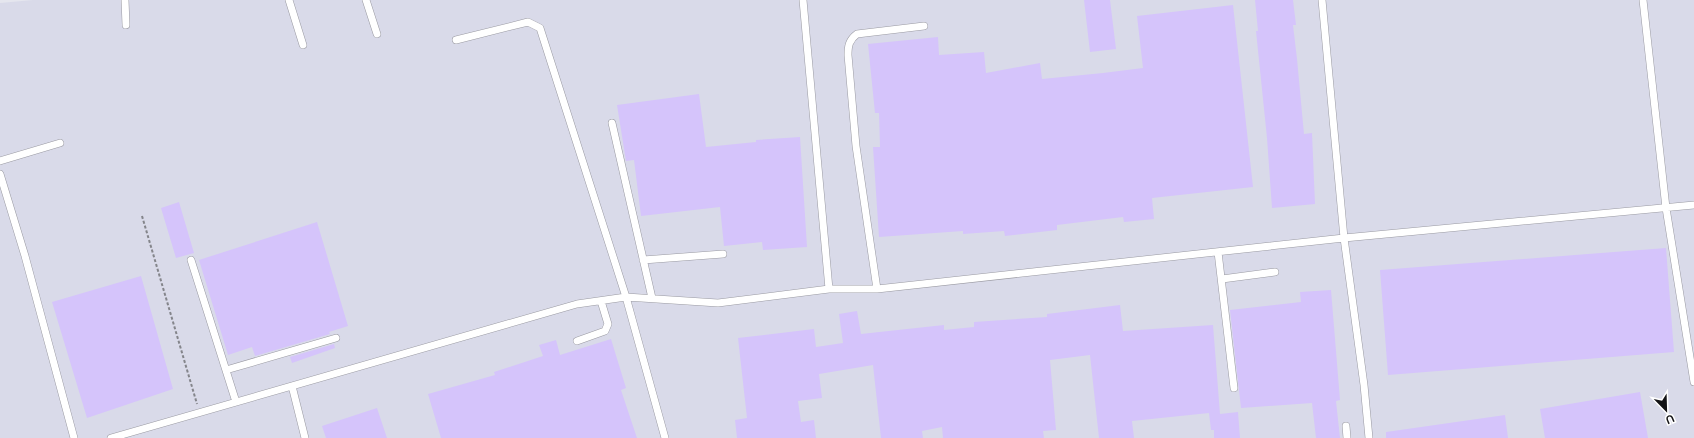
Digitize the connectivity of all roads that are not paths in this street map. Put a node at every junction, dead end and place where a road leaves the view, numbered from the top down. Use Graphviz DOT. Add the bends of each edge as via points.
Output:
graph roads {
  1 [pos="125,0"];
  2 [pos="289,0"];
  3 [pos="366,0"];
  4 [pos="803,0"];
  5 [pos="1322,0"];
  6 [pos="1643,0"];
  7 [pos="126,25"];
  8 [pos="924,26"];
  9 [pos="376,34"];
  10 [pos="456,40"];
  11 [pos="303,45"];
  12 [pos="612,123"];
  13 [pos="60,143"];
  14 [pos="0,161"];
  15 [pos="0,174"];
  16 [pos="1694,205"];
  17 [pos="1666,208"];
  18 [pos="1344,238"];
  19 [pos="1218,252"];
  20 [pos="723,254"];
  21 [pos="191,260"];
  22 [pos="644,260"];
  23 [pos="1275,272"];
  24 [pos="1222,279"];
  25 [pos="829,289"];
  26 [pos="877,289"];
  27 [pos="626,297"];
  28 [pos="652,298"];
  29 [pos="601,301"];
  30 [pos="336,338"];
  31 [pos="578,342"];
  32 [pos="226,370"];
  33 [pos="1694,382"];
  34 [pos="292,386"];
  35 [pos="1234,388"];
  36 [pos="236,402"];
  37 [pos="1346,426"];
  38 [pos="74,438"];
  39 [pos="111,438"];
  40 [pos="305,438"];
  41 [pos="665,438"];
  42 [pos="1347,438"];
  43 [pos="1369,438"];
  1 -- 7 [label="lane"];
  2 -- 11 [label="lane"];
  3 -- 9 [label="lane"];
  4 -- 25 [label="lane"];
  5 -- 18 [label="lane"];
  6 -- 17 [label="lane"];
  8 -- 26 [label="lane" via="857,34 850,39 848,47 856,146"];
  10 -- 27 [label="lane" via="528,22 540,28"];
  12 -- 22 [label="lane"];
  13 -- 14 [label="lane"];
  15 -- 38 [label="lane"];
  16 -- 17 [label="lane"];
  17 -- 18 [label="lane"];
  17 -- 33 [label="lane"];
  18 -- 19 [label="lane"];
  18 -- 43 [label="lane"];
  19 -- 24 [label="lane"];
  19 -- 26 [label="lane"];
  20 -- 22 [label="lane"];
  21 -- 32 [label="lane"];
  22 -- 28 [label="lane"];
  23 -- 24 [label="lane"];
  24 -- 35 [label="lane"];
  25 -- 26 [label="lane"];
  25 -- 28 [label="lane" via="718,302"];
  27 -- 28 [label="lane"];
  27 -- 29 [label="lane"];
  27 -- 41 [label="lane"];
  29 -- 31 [label="lane" via="607,328"];
  29 -- 34 [label="lane" via="577,304"];
  30 -- 32 [label="lane"];
  32 -- 36 [label="lane"];
  34 -- 36 [label="lane"];
  34 -- 40 [label="lane"];
  36 -- 39 [label="lane"];
  37 -- 42 [label="lane"];
}
